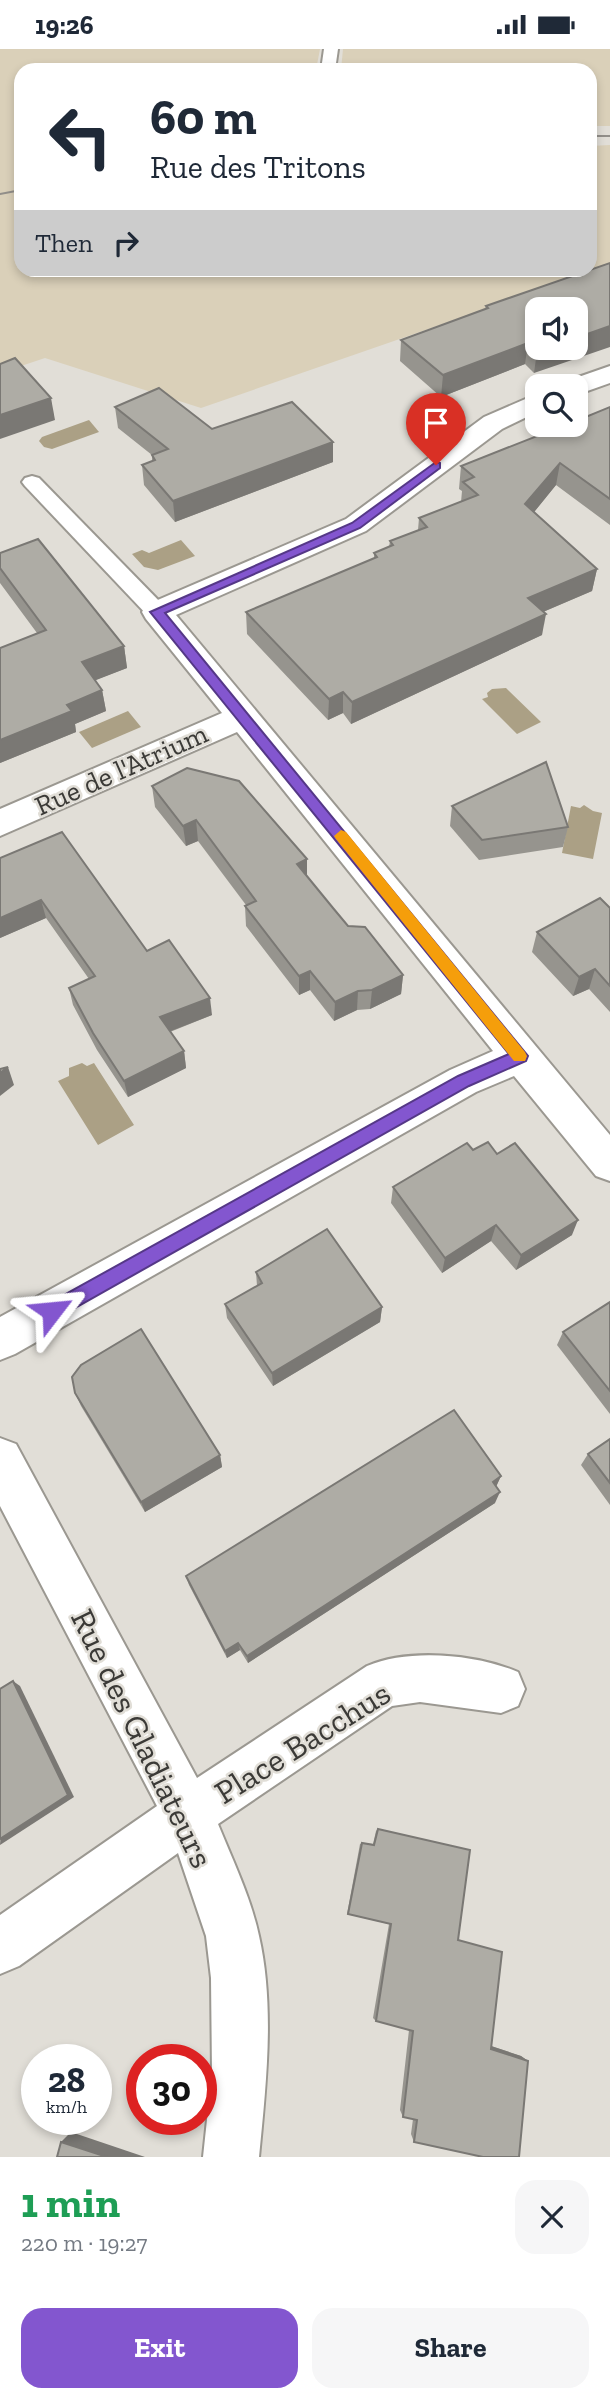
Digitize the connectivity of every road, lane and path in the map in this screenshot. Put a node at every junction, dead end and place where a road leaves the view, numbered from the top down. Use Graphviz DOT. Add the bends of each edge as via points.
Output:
graph roads {
  1 [pos="610,374"];
  2 [pos="588,382"];
  3 [pos="525,408"];
  4 [pos="32,482"];
  5 [pos="157,612"];
  6 [pos="243,716"];
  7 [pos="0,823"];
  8 [pos="520,1056"];
  9 [pos="610,1164"];
  10 [pos="0,1340"];
  11 [pos="0,1459"];
  12 [pos="500,1689"];
  13 [pos="189,1814"];
  14 [pos="0,1947"];
  15 [pos="231,2157"];
  1 -- 2 [label="street"];
  3 -- 5 [label="street" via="493,423 356,525"];
  4 -- 5 [label="lane"];
  5 -- 6 [label="street"];
  6 -- 7 [label="street, Rue de l'Atrium"];
  6 -- 8 [label="street"];
  8 -- 9 [label="street"];
  8 -- 10 [label="street" via="463,1081"];
  11 -- 13 [label="street, Rue des Gladiateurs"];
  12 -- 13 [label="street, Place Bacchus" via="419,1678 384,1683"];
  13 -- 14 [label="street, Place Bacchus"];
  13 -- 15 [label="street, Rue des Gladiateurs" via="233,1937 240,2073"];
}
